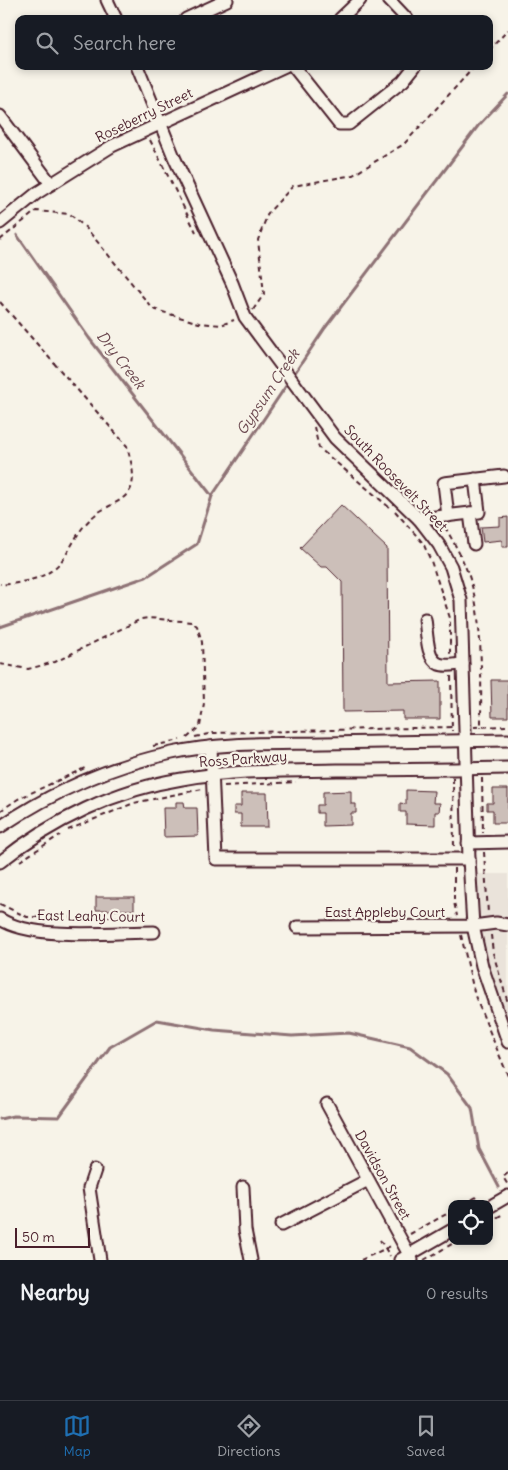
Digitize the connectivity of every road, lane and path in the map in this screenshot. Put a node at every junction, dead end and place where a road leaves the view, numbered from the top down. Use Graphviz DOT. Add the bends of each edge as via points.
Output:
graph roads {
  1 [pos="107,0"];
  2 [pos="227,0"];
  3 [pos="360,0"];
  4 [pos="389,0"];
  5 [pos="114,15"];
  6 [pos="195,15"];
  7 [pos="344,15"];
  8 [pos="403,15"];
  9 [pos="508,30"];
  10 [pos="493,46"];
  11 [pos="139,70"];
  12 [pos="277,70"];
  13 [pos="296,70"];
  14 [pos="411,70"];
  15 [pos="471,70"];
  16 [pos="0,116"];
  17 [pos="161,125"];
  18 [pos="51,184"];
  19 [pos="0,223"];
  20 [pos="0,240"];
  21 [pos="0,302"];
  22 [pos="245,317"];
  23 [pos="314,416"];
  24 [pos="504,476"];
  25 [pos="475,479"];
  26 [pos="470,513"];
  27 [pos="448,516"];
  28 [pos="419,520"];
  29 [pos="474,544"];
  30 [pos="0,584"];
  31 [pos="425,619"];
  32 [pos="0,664"];
  33 [pos="463,664"];
  34 [pos="450,665"];
  35 [pos="466,740"];
  36 [pos="508,740"];
  37 [pos="452,741"];
  38 [pos="211,747"];
  39 [pos="187,750"];
  40 [pos="508,768"];
  41 [pos="452,769"];
  42 [pos="213,774"];
  43 [pos="467,774"];
  44 [pos="491,780"];
  45 [pos="304,782"];
  46 [pos="214,786"];
  47 [pos="0,827"];
  48 [pos="508,842"];
  49 [pos="468,843"];
  50 [pos="468,859"];
  51 [pos="0,862"];
  52 [pos="14,865"];
  53 [pos="0,904"];
  54 [pos="141,917"];
  55 [pos="0,918"];
  56 [pos="508,925"];
  57 [pos="473,926"];
  58 [pos="297,927"];
  59 [pos="154,932"];
  60 [pos="502,1011"];
  61 [pos="508,1039"];
  62 [pos="327,1104"];
  63 [pos="95,1170"];
  64 [pos="508,1173"];
  65 [pos="368,1180"];
  66 [pos="508,1184"];
  67 [pos="243,1187"];
  68 [pos="478,1196"];
  69 [pos="508,1196"];
  70 [pos="471,1200"];
  71 [pos="493,1205"];
  72 [pos="503,1214"];
  73 [pos="493,1220"];
  74 [pos="281,1225"];
  75 [pos="448,1232"];
  76 [pos="380,1240"];
  77 [pos="450,1245"];
  78 [pos="407,1258"];
  79 [pos="100,1260"];
  80 [pos="251,1260"];
  81 [pos="392,1260"];
  82 [pos="424,1260"];
  1 -- 5 [label="street"];
  2 -- 6 [label="street"];
  3 -- 7 [label="street"];
  4 -- 8 [label="street"];
  9 -- 10 [label="path"];
  11 -- 17 [label="street, South Roosevelt Street"];
  12 -- 17 [label="street, Roseberry Street"];
  13 -- 14 [label="street" via="339,124 344,126 388,94"];
  15 -- 22 [label="path" via="404,144 353,175 293,186 268,213 258,240 264,294 258,307"];
  16 -- 18 [label="street"];
  17 -- 18 [label="street, Roseberry Street" via="112,146"];
  17 -- 22 [label="street, South Roosevelt Street"];
  18 -- 19 [label="street, Roseberry Street"];
  20 -- 22 [label="path" via="36,211 70,214 86,228 153,309 199,323 221,325"];
  21 -- 30 [label="path" via="127,446 133,470 131,489 114,505 95,514 56,569 34,579"];
  22 -- 23 [label="street, South Roosevelt Street"];
  23 -- 28 [label="street, South Roosevelt Street"];
  23 -- 34 [label="path" via="319,448 393,510 423,543 450,618"];
  24 -- 25 [label="street"];
  25 -- 26 [label="street" via="480,512"];
  25 -- 27 [label="street" via="444,483"];
  26 -- 27 [label="street"];
  26 -- 29 [label="street"];
  27 -- 28 [label="street"];
  28 -- 33 [label="street, South Roosevelt Street" via="439,544 452,567 461,600"];
  31 -- 34 [label="street" via="430,655 440,665"];
  32 -- 39 [label="path" via="28,669 55,662 141,619 192,622 197,626 202,642 204,703 200,726 186,739"];
  33 -- 34 [label="street"];
  33 -- 35 [label="street, South Roosevelt Street"];
  34 -- 37 [label="path"];
  35 -- 36 [label="street, Ross Parkway"];
  35 -- 37 [label="street, Ross Parkway"];
  35 -- 43 [label="street, South Roosevelt Street"];
  37 -- 38 [label="street, Ross Parkway"];
  38 -- 39 [label="street, Ross Parkway"];
  38 -- 42 [label="street"];
  39 -- 47 [label="street, Ross Parkway" via="140,761 82,781 34,805"];
  40 -- 43 [label="street, Ross Parkway"];
  41 -- 42 [label="street, Ross Parkway"];
  41 -- 43 [label="street, Ross Parkway"];
  41 -- 43 [label="path" via="453,780"];
  42 -- 46 [label="street"];
  42 -- 51 [label="street, Ross Parkway" via="145,787 110,800 56,825"];
  43 -- 44 [label="path"];
  43 -- 49 [label="street, South Roosevelt Street"];
  45 -- 46 [label="path"];
  46 -- 50 [label="street" via="216,859"];
  46 -- 52 [label="path" via="134,803 66,831"];
  48 -- 49 [label="street"];
  49 -- 50 [label="street, South Roosevelt Street"];
  50 -- 57 [label="street, South Roosevelt Street"];
  53 -- 54 [label="path" via="27,917"];
  55 -- 59 [label="street, East Leahy Court" via="27,930"];
  56 -- 57 [label="street, East Appleby Court"];
  57 -- 58 [label="street, East Appleby Court"];
  57 -- 60 [label="street, South Roosevelt Street" via="482,966"];
  60 -- 61 [label="street, South Roosevelt Street"];
  62 -- 65 [label="street, Davidson Street"];
  63 -- 79 [label="street" via="89,1188"];
  64 -- 66 [label="path" via="503,1176"];
  65 -- 74 [label="street"];
  65 -- 78 [label="street, Davidson Street"];
  67 -- 80 [label="street" via="245,1230"];
  68 -- 70 [label="path"];
  69 -- 71 [label="street"];
  72 -- 73 [label="path"];
  75 -- 78 [label="street"];
  76 -- 81 [label="path"];
  77 -- 82 [label="path"];
}
